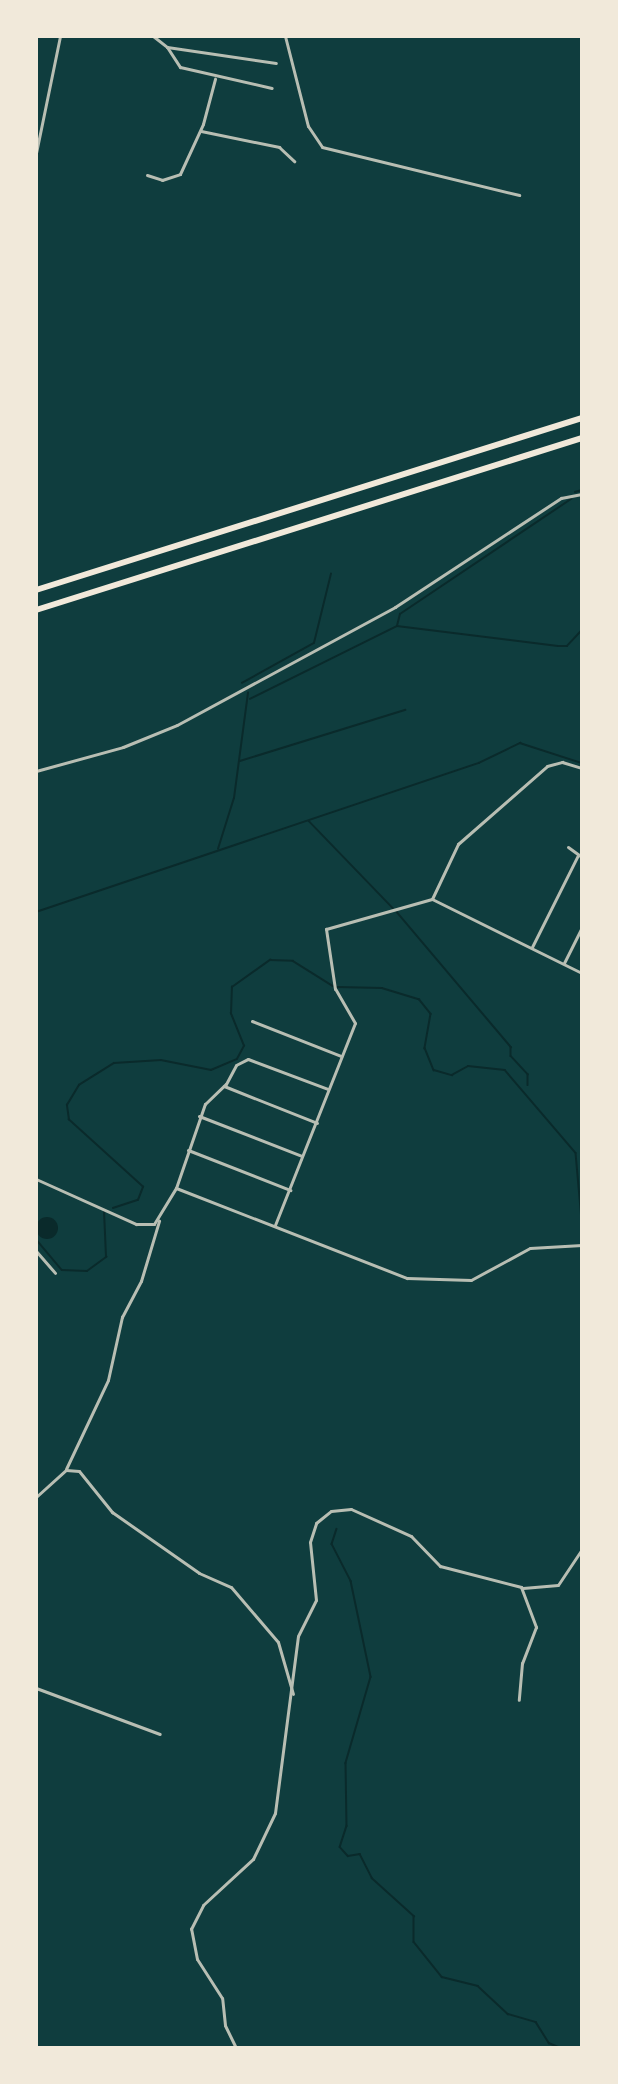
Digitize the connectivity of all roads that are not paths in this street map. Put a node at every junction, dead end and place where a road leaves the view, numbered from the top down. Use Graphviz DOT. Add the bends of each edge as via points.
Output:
graph roads {
  1 [pos="60,36"];
  2 [pos="153,36"];
  3 [pos="285,36"];
  4 [pos="167,47"];
  5 [pos="276,63"];
  6 [pos="215,79"];
  7 [pos="272,88"];
  8 [pos="201,131"];
  9 [pos="36,153"];
  10 [pos="294,161"];
  11 [pos="147,175"];
  12 [pos="519,195"];
  13 [pos="582,418"];
  14 [pos="582,438"];
  15 [pos="582,494"];
  16 [pos="36,590"];
  17 [pos="36,610"];
  18 [pos="582,768"];
  19 [pos="36,771"];
  20 [pos="568,847"];
  21 [pos="580,856"];
  22 [pos="432,899"];
  23 [pos="582,927"];
  24 [pos="531,947"];
  25 [pos="563,963"];
  26 [pos="582,973"];
  27 [pos="252,1021"];
  28 [pos="341,1056"];
  29 [pos="224,1086"];
  30 [pos="328,1089"];
  31 [pos="199,1116"];
  32 [pos="317,1123"];
  33 [pos="188,1150"];
  34 [pos="302,1156"];
  35 [pos="36,1179"];
  36 [pos="176,1188"];
  37 [pos="290,1190"];
  38 [pos="160,1220"];
  39 [pos="275,1225"];
  40 [pos="582,1245"];
  41 [pos="36,1251"];
  42 [pos="55,1273"];
  43 [pos="66,1470"];
  44 [pos="36,1497"];
  45 [pos="582,1549"];
  46 [pos="521,1587"];
  47 [pos="36,1688"];
  48 [pos="294,1697"];
  49 [pos="519,1700"];
  50 [pos="160,1734"];
  51 [pos="237,2048"];
  1 -- 9 [label="street"];
  2 -- 4 [label="street"];
  3 -- 12 [label="street" via="308,126 322,147"];
  4 -- 5 [label="street"];
  4 -- 6 [label="street" via="180,67"];
  6 -- 7 [label="street"];
  6 -- 8 [label="street"];
  8 -- 10 [label="street" via="279,147"];
  8 -- 11 [label="street" via="180,174 162,180"];
  13 -- 16 [label="highway"];
  14 -- 17 [label="highway"];
  15 -- 19 [label="street" via="561,498 395,607 177,725 123,747"];
  18 -- 22 [label="street" via="562,762 547,766 458,844"];
  20 -- 21 [label="street"];
  21 -- 24 [label="street"];
  22 -- 24 [label="street"];
  22 -- 28 [label="street" via="326,929 335,989 356,1019"];
  23 -- 25 [label="street"];
  24 -- 25 [label="street"];
  25 -- 26 [label="street"];
  27 -- 28 [label="street"];
  28 -- 30 [label="street"];
  29 -- 30 [label="street" via="233,1068 248,1059"];
  29 -- 31 [label="street" via="208,1097"];
  29 -- 32 [label="street"];
  30 -- 32 [label="street"];
  31 -- 33 [label="street"];
  31 -- 34 [label="street"];
  32 -- 34 [label="street"];
  33 -- 36 [label="street"];
  33 -- 37 [label="street"];
  34 -- 37 [label="street"];
  35 -- 38 [label="street" via="136,1224"];
  36 -- 38 [label="street"];
  36 -- 39 [label="street"];
  37 -- 39 [label="street"];
  38 -- 43 [label="street" via="141,1281 122,1317 108,1380"];
  39 -- 40 [label="street" via="415,1279 471,1280 530,1248"];
  41 -- 42 [label="street"];
  43 -- 44 [label="street"];
  43 -- 48 [label="street" via="87,1477 112,1512 157,1545 238,1594 278,1642"];
  45 -- 46 [label="street" via="558,1585"];
  46 -- 48 [label="street" via="440,1566 404,1533 351,1509 331,1511 310,1535 316,1600 298,1636"];
  46 -- 49 [label="street" via="536,1627 522,1663"];
  47 -- 50 [label="street"];
  48 -- 51 [label="street" via="278,1803 265,1837 253,1859 196,1912 191,1929 197,1959 220,1992 225,2025"];
}
